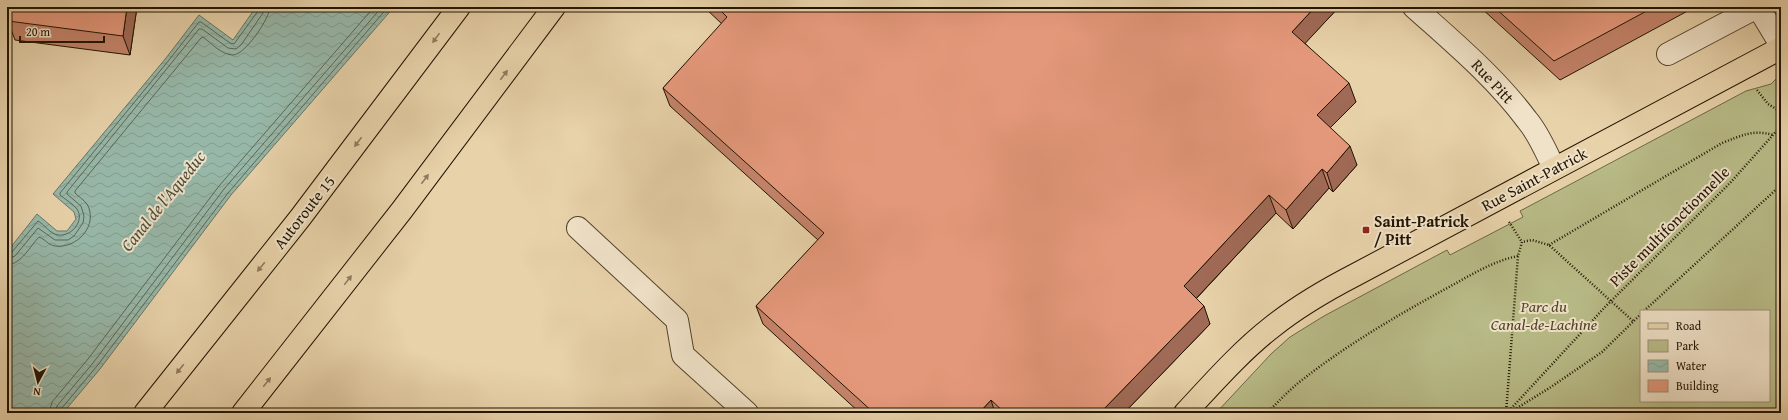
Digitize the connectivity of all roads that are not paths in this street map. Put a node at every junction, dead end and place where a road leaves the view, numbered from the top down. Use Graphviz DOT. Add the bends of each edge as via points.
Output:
graph roads {
  1 [pos="459,7"];
  2 [pos="554,7"];
  3 [pos="1414,7"];
  4 [pos="1757,7"];
  5 [pos="1781,47"];
  6 [pos="1668,54"];
  7 [pos="1554,168"];
  8 [pos="578,228"];
  9 [pos="145,413"];
  10 [pos="243,413"];
  11 [pos="747,413"];
  12 [pos="1185,413"];
  1 -- 9 [label="main road, Autoroute 15, one-way" via="300,218"];
  10 -- 2 [label="main road, one-way" via="397,216"];
  3 -- 7 [label="street, Rue Pitt" via="1499,85 1536,133"];
  4 -- 5 [label="street"];
  4 -- 6 [label="street"];
  5 -- 7 [label="main road, Rue Saint-Patrick"];
  7 -- 12 [label="main road, Rue Saint-Patrick" via="1296,309 1254,341"];
  8 -- 11 [label="street" via="677,320 683,355"];
}
